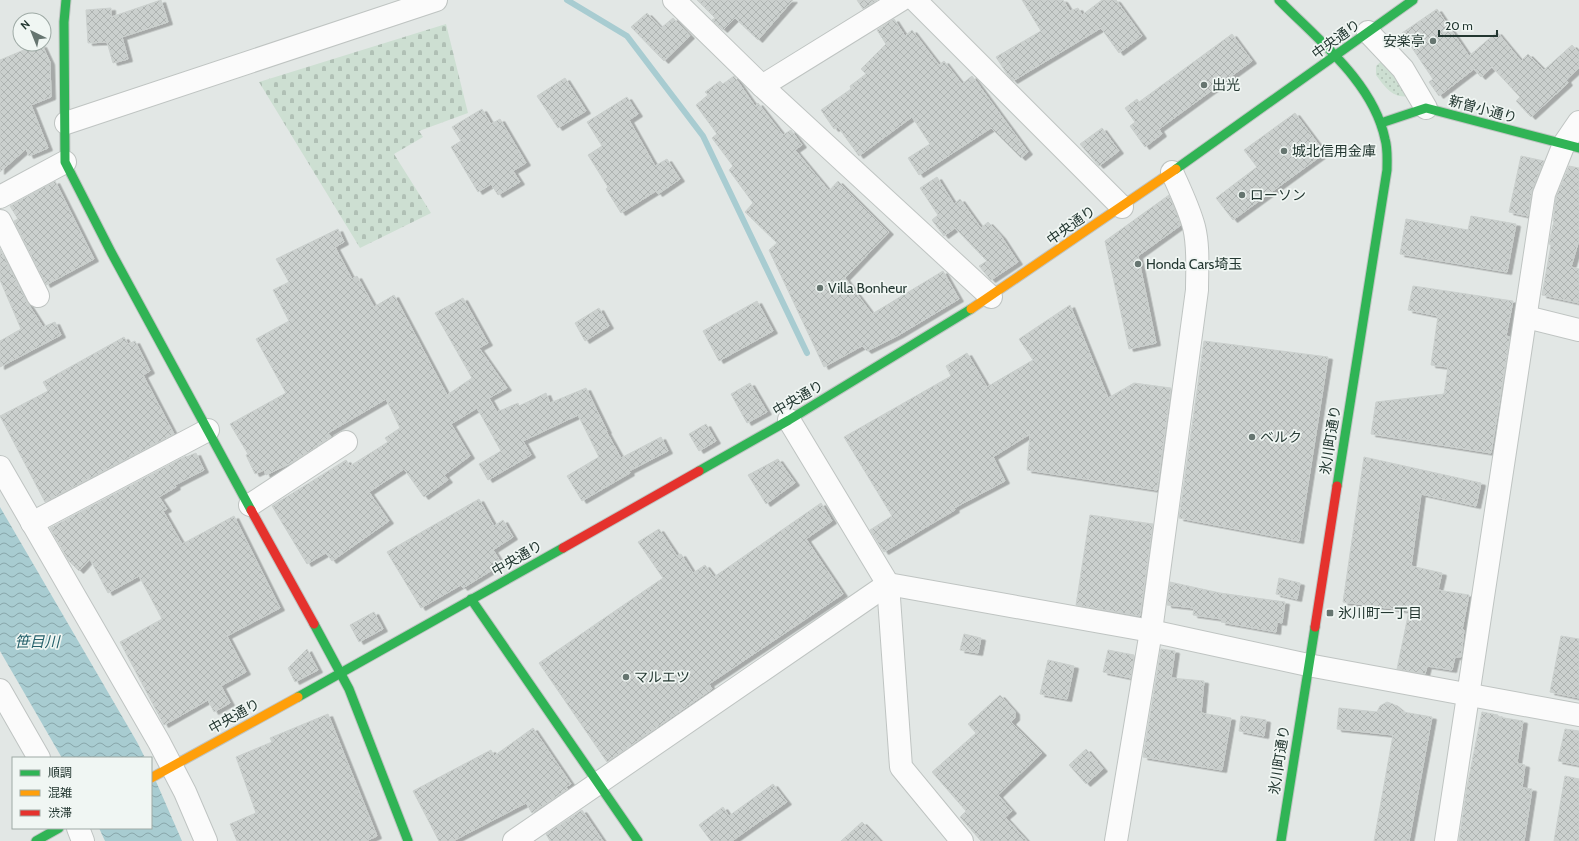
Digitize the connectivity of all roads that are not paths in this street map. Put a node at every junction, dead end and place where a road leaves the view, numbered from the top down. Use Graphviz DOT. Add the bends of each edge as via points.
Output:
graph roads {
  1 [pos="66,0"];
  2 [pos="436,0"];
  3 [pos="674,0"];
  4 [pos="901,0"];
  5 [pos="915,0"];
  6 [pos="1279,0"];
  7 [pos="1413,0"];
  8 [pos="1368,32"];
  9 [pos="1334,57"];
  10 [pos="762,86"];
  11 [pos="1426,108"];
  12 [pos="1579,122"];
  13 [pos="66,123"];
  14 [pos="1381,123"];
  15 [pos="1572,146"];
  16 [pos="65,162"];
  17 [pos="1172,172"];
  18 [pos="0,197"];
  19 [pos="1122,206"];
  20 [pos="0,221"];
  21 [pos="38,296"];
  22 [pos="992,297"];
  23 [pos="1526,317"];
  24 [pos="1579,330"];
  25 [pos="789,420"];
  26 [pos="208,430"];
  27 [pos="346,442"];
  28 [pos="0,466"];
  29 [pos="250,506"];
  30 [pos="32,523"];
  31 [pos="888,584"];
  32 [pos="471,599"];
  33 [pos="1151,631"];
  34 [pos="1308,665"];
  35 [pos="340,673"];
  36 [pos="0,690"];
  37 [pos="1468,695"];
  38 [pos="1579,715"];
  39 [pos="38,757"];
  40 [pos="170,768"];
  41 [pos="152,777"];
  42 [pos="599,782"];
  43 [pos="57,829"];
  44 [pos="78,829"];
  45 [pos="36,841"];
  46 [pos="83,841"];
  47 [pos="206,841"];
  48 [pos="408,841"];
  49 [pos="514,841"];
  50 [pos="638,841"];
  51 [pos="962,841"];
  52 [pos="1116,841"];
  53 [pos="1280,841"];
  54 [pos="1446,841"];
  1 -- 13 [label="street"];
  2 -- 13 [label="street"];
  3 -- 10 [label="street"];
  4 -- 10 [label="street"];
  5 -- 19 [label="street"];
  6 -- 9 [label="street, 氷川町通り"];
  7 -- 8 [label="street, 中央通り"];
  8 -- 9 [label="street, 中央通り"];
  8 -- 11 [label="street" via="1403,69"];
  9 -- 14 [label="street, 氷川町通り" via="1361,88"];
  9 -- 17 [label="street, 中央通り"];
  10 -- 22 [label="street"];
  11 -- 14 [label="street, 新曽小通り"];
  11 -- 15 [label="street, 新曽小通り"];
  12 -- 15 [label="street"];
  13 -- 16 [label="street"];
  14 -- 34 [label="street, 氷川町通り" via="1387,146 1387,170"];
  15 -- 23 [label="street" via="1544,194"];
  16 -- 18 [label="street"];
  16 -- 26 [label="street"];
  17 -- 19 [label="street, 中央通り"];
  17 -- 33 [label="street" via="1194,228 1197,258 1196,290"];
  19 -- 22 [label="street, 中央通り"];
  20 -- 21 [label="street"];
  22 -- 25 [label="street, 中央通り"];
  23 -- 24 [label="street"];
  23 -- 37 [label="street"];
  25 -- 31 [label="street"];
  25 -- 32 [label="street, 中央通り"];
  26 -- 29 [label="street"];
  26 -- 30 [label="street"];
  27 -- 29 [label="street"];
  28 -- 30 [label="street"];
  29 -- 35 [label="street"];
  30 -- 40 [label="street"];
  31 -- 33 [label="street"];
  31 -- 42 [label="street"];
  31 -- 51 [label="street" via="901,767"];
  32 -- 35 [label="street, 中央通り"];
  32 -- 42 [label="street"];
  33 -- 34 [label="street"];
  33 -- 52 [label="street"];
  34 -- 37 [label="street"];
  34 -- 53 [label="street, 氷川町通り"];
  35 -- 40 [label="street, 中央通り"];
  35 -- 48 [label="street" via="349,689"];
  36 -- 39 [label="street"];
  37 -- 38 [label="street"];
  37 -- 54 [label="street"];
  40 -- 41 [label="street, 中央通り"];
  40 -- 47 [label="street"];
  42 -- 49 [label="street"];
  42 -- 50 [label="street"];
  43 -- 45 [label="street"];
  44 -- 46 [label="street"];
}
